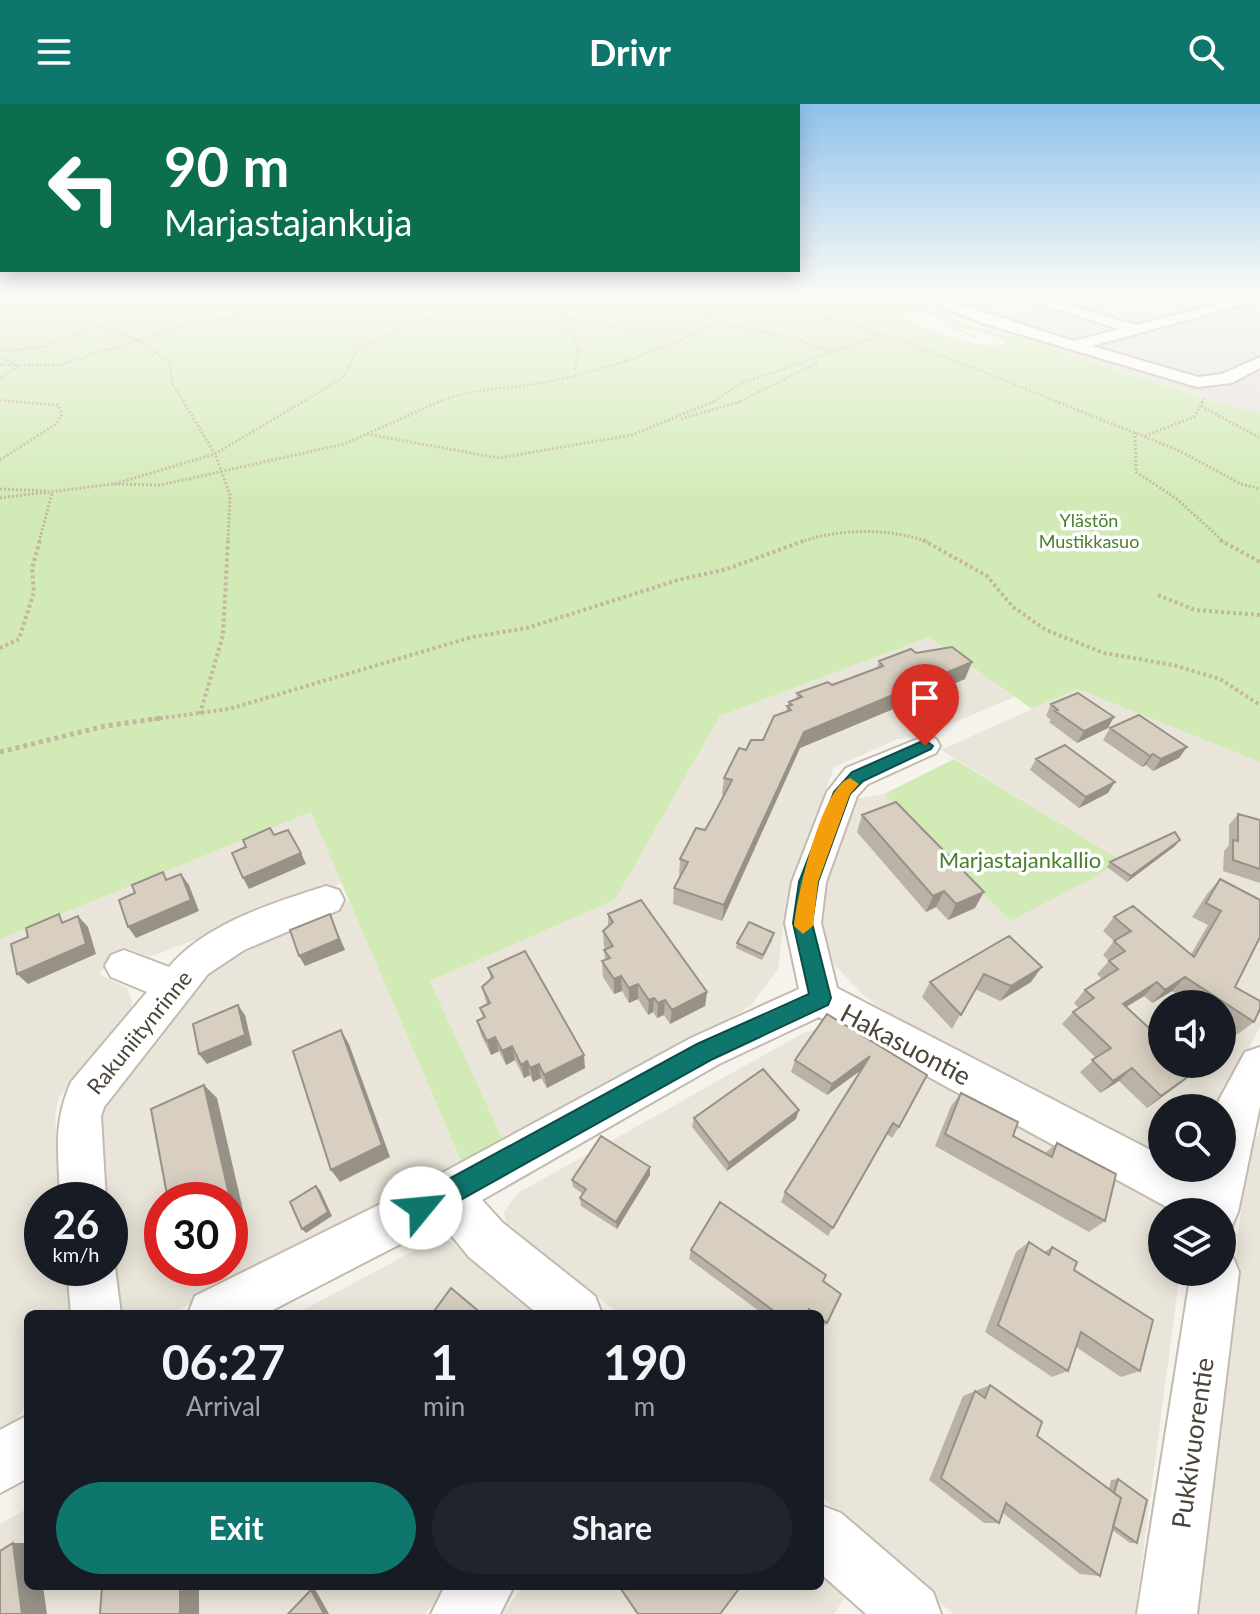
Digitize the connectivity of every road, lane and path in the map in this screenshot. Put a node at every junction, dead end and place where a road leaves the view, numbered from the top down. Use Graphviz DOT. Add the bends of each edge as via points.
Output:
graph roads {
  1 [pos="13,363"];
  2 [pos="52,363"];
  3 [pos="170,363"];
  4 [pos="350,363"];
  5 [pos="576,363"];
  6 [pos="610,363"];
  7 [pos="805,363"];
  8 [pos="816,363"];
  9 [pos="955,363"];
  10 [pos="1137,363"];
  11 [pos="1257,363"];
  12 [pos="0,365"];
  13 [pos="18,366"];
  14 [pos="574,372"];
  15 [pos="0,379"];
  16 [pos="0,400"];
  17 [pos="660,424"];
  18 [pos="1135,432"];
  19 [pos="366,434"];
  20 [pos="1145,436"];
  21 [pos="1260,438"];
  22 [pos="215,454"];
  23 [pos="0,460"];
  24 [pos="223,472"];
  25 [pos="114,484"];
  26 [pos="0,489"];
  27 [pos="1260,489"];
  28 [pos="52,493"];
  29 [pos="0,498"];
  30 [pos="1260,562"];
  31 [pos="1158,595"];
  32 [pos="1260,615"];
  33 [pos="0,648"];
  34 [pos="1260,705"];
  35 [pos="200,714"];
  36 [pos="925,746"];
  37 [pos="0,752"];
  38 [pos="326,900"];
  39 [pos="124,966"];
  40 [pos="175,986"];
  41 [pos="820,998"];
  42 [pos="1260,1066"];
  43 [pos="82,1182"];
  44 [pos="447,1195"];
  45 [pos="1193,1198"];
  46 [pos="1218,1198"];
  47 [pos="93,1286"];
  48 [pos="1213,1286"];
  49 [pos="96,1310"];
  50 [pos="221,1310"];
  51 [pos="572,1310"];
  52 [pos="24,1445"];
  53 [pos="0,1465"];
  54 [pos="824,1538"];
  55 [pos="481,1590"];
  56 [pos="461,1614"];
  57 [pos="911,1614"];
  58 [pos="1167,1614"];
  1 -- 13 [label="path"];
  2 -- 13 [label="path"];
  3 -- 22 [label="path" via="172,383"];
  4 -- 22 [label="path" via="345,376"];
  5 -- 14 [label="path"];
  6 -- 14 [label="path"];
  7 -- 17 [label="path" via="741,383 705,407"];
  8 -- 17 [label="path" via="726,409"];
  9 -- 18 [label="path"];
  10 -- 11 [label="street" via="1197,382 1226,379"];
  12 -- 13 [label="path"];
  13 -- 15 [label="path"];
  14 -- 19 [label="path" via="530,385 468,391"];
  16 -- 23 [label="path" via="45,402 58,405 62,414 56,424"];
  17 -- 19 [label="path" via="632,435 499,458"];
  18 -- 20 [label="path"];
  18 -- 30 [label="path" via="1136,472 1177,499 1215,537"];
  19 -- 24 [label="path" via="344,444"];
  20 -- 21 [label="path" via="1194,417 1201,406"];
  20 -- 27 [label="path"];
  22 -- 24 [label="path"];
  22 -- 25 [label="path"];
  24 -- 25 [label="path" via="161,485"];
  24 -- 35 [label="path" via="232,523 226,609"];
  25 -- 28 [label="path"];
  26 -- 28 [label="path"];
  28 -- 29 [label="path"];
  28 -- 33 [label="path" via="32,568 29,614 19,639"];
  31 -- 32 [label="path" via="1195,610"];
  34 -- 35 [label="path" via="1220,679 1104,653 1046,630 1013,607 987,576 951,553 924,540 869,531 822,534 741,565 527,628 472,637"];
  35 -- 37 [label="path" via="105,726"];
  36 -- 41 [label="street" via="857,776 843,792 809,882 803,923"];
  38 -- 40 [label="street, Rakuniitynrinne" via="231,939 195,963"];
  39 -- 40 [label="street"];
  40 -- 43 [label="street, Rakuniitynrinne" via="86,1096 79,1116"];
  41 -- 44 [label="street, Hakasuontie" via="705,1051"];
  41 -- 45 [label="street, Hakasuontie"];
  42 -- 46 [label="street" via="1240,1100"];
  44 -- 50 [label="street, Hakasuontie"];
  44 -- 51 [label="street" via="486,1240"];
  47 -- 49 [label="street"];
  48 -- 58 [label="street, Pukkivuorentie"];
  52 -- 53 [label="street"];
  54 -- 57 [label="street"];
  55 -- 56 [label="street"];
}
